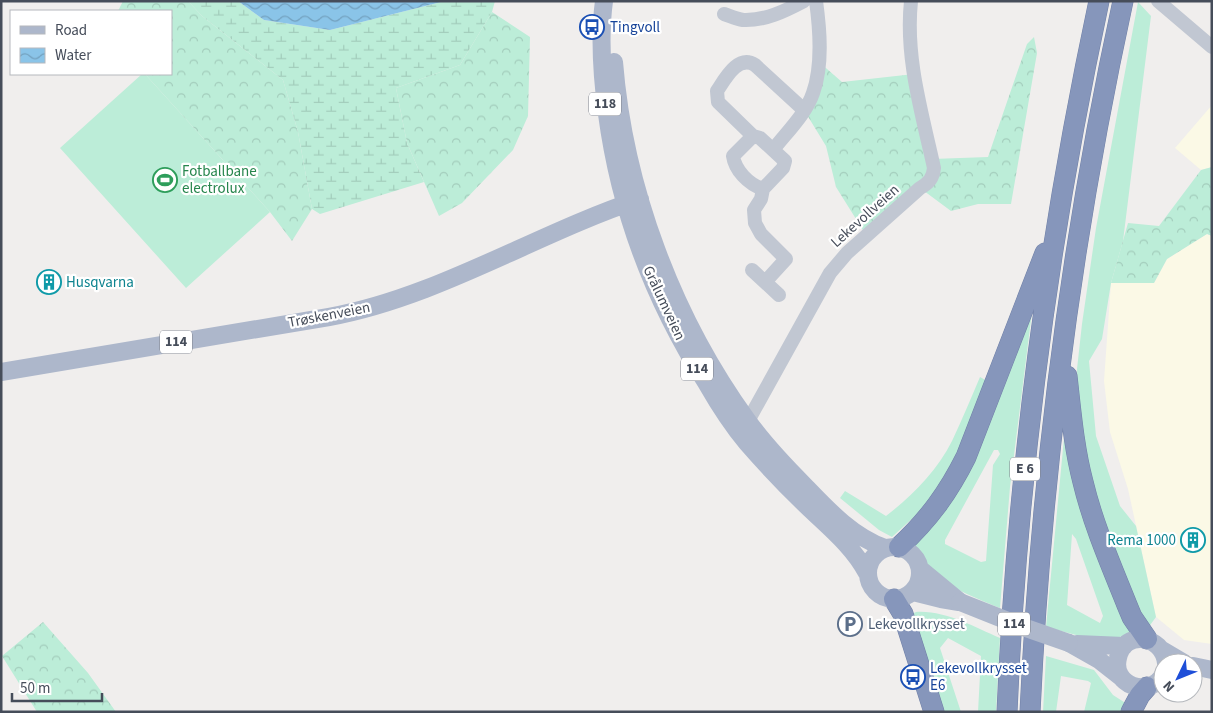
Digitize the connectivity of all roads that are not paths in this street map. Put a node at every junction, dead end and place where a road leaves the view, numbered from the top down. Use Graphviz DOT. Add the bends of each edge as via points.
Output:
graph roads {
  1 [pos="604,1"];
  2 [pos="612,1"];
  3 [pos="804,1"];
  4 [pos="816,1"];
  5 [pos="911,1"];
  6 [pos="1100,1"];
  7 [pos="1123,1"];
  8 [pos="1160,2"];
  9 [pos="724,14"];
  10 [pos="1212,47"];
  11 [pos="804,110"];
  12 [pos="753,136"];
  13 [pos="773,150"];
  14 [pos="763,189"];
  15 [pos="633,202"];
  16 [pos="1056,228"];
  17 [pos="752,270"];
  18 [pos="765,282"];
  19 [pos="779,296"];
  20 [pos="1063,345"];
  21 [pos="1,372"];
  22 [pos="748,421"];
  23 [pos="747,442"];
  24 [pos="892,547"];
  25 [pos="920,569"];
  26 [pos="868,573"];
  27 [pos="903,596"];
  28 [pos="960,602"];
  29 [pos="1124,646"];
  30 [pos="1091,650"];
  31 [pos="1159,651"];
  32 [pos="1122,678"];
  33 [pos="1153,682"];
  34 [pos="1153,685"];
  35 [pos="934,712"];
  36 [pos="1007,712"];
  37 [pos="1030,712"];
  38 [pos="1131,712"];
  1 -- 15 [label="main road, Grålumveien / 118" via="603,90 616,170"];
  2 -- 15 [label="main road, Grålumveien / 118" via="616,89"];
  3 -- 9 [label="street" via="763,18 741,20"];
  4 -- 11 [label="street" via="820,29 819,62 813,93"];
  5 -- 22 [label="street, Lekevollveien" via="908,22 910,58 934,168 933,176 847,253 830,273"];
  6 -- 16 [label="highway, E 6"];
  7 -- 20 [label="highway, E 6" via="1091,165"];
  8 -- 10 [label="street"];
  11 -- 12 [label="street" via="755,65 740,64 717,91 718,102"];
  11 -- 13 [label="street"];
  12 -- 13 [label="street"];
  12 -- 14 [label="street" via="733,156 735,166 754,186"];
  13 -- 14 [label="street" via="784,161 783,168"];
  14 -- 18 [label="street" via="754,210 755,223 761,234 786,259"];
  15 -- 21 [label="main road, Trøskenveien / 114" via="436,284 367,309"];
  15 -- 22 [label="main road, Grålumveien / 114" via="693,332"];
  15 -- 23 [label="main road, Grålumveien / 114" via="642,255 663,307 688,355 727,417"];
  16 -- 24 [label="highway, E 6" via="963,465 934,511"];
  16 -- 36 [label="highway, E 6" via="1026,460"];
  17 -- 18 [label="street"];
  18 -- 19 [label="street"];
  20 -- 31 [label="highway, E 6" via="1074,440 1083,483 1132,617"];
  20 -- 37 [label="highway, E 6" via="1042,530"];
  22 -- 23 [label="street, Lekevollveien"];
  22 -- 24 [label="main road, Grålumveien / 114" via="780,461 841,521 862,537"];
  23 -- 26 [label="main road, Grålumveien / 114" via="839,536"];
  24 -- 25 [label="main road, 114" via="908,550 915,556"];
  24 -- 26 [label="main road" via="872,557"];
  25 -- 27 [label="main road" via="920,577"];
  25 -- 28 [label="main road, 114"];
  26 -- 27 [label="main road, 114" via="873,588 886,598"];
  27 -- 28 [label="main road, 114"];
  27 -- 35 [label="highway" via="902,614"];
  28 -- 30 [label="main road, 114, bridge"];
  29 -- 30 [label="main road, 114"];
  29 -- 31 [label="main road, 114" via="1135,640"];
  29 -- 32 [label="main road" via="1117,658"];
  30 -- 32 [label="main road, 114"];
  32 -- 33 [label="main road, 114" via="1133,687"];
  34 -- 38 [label="highway" via="1140,695"];
}
